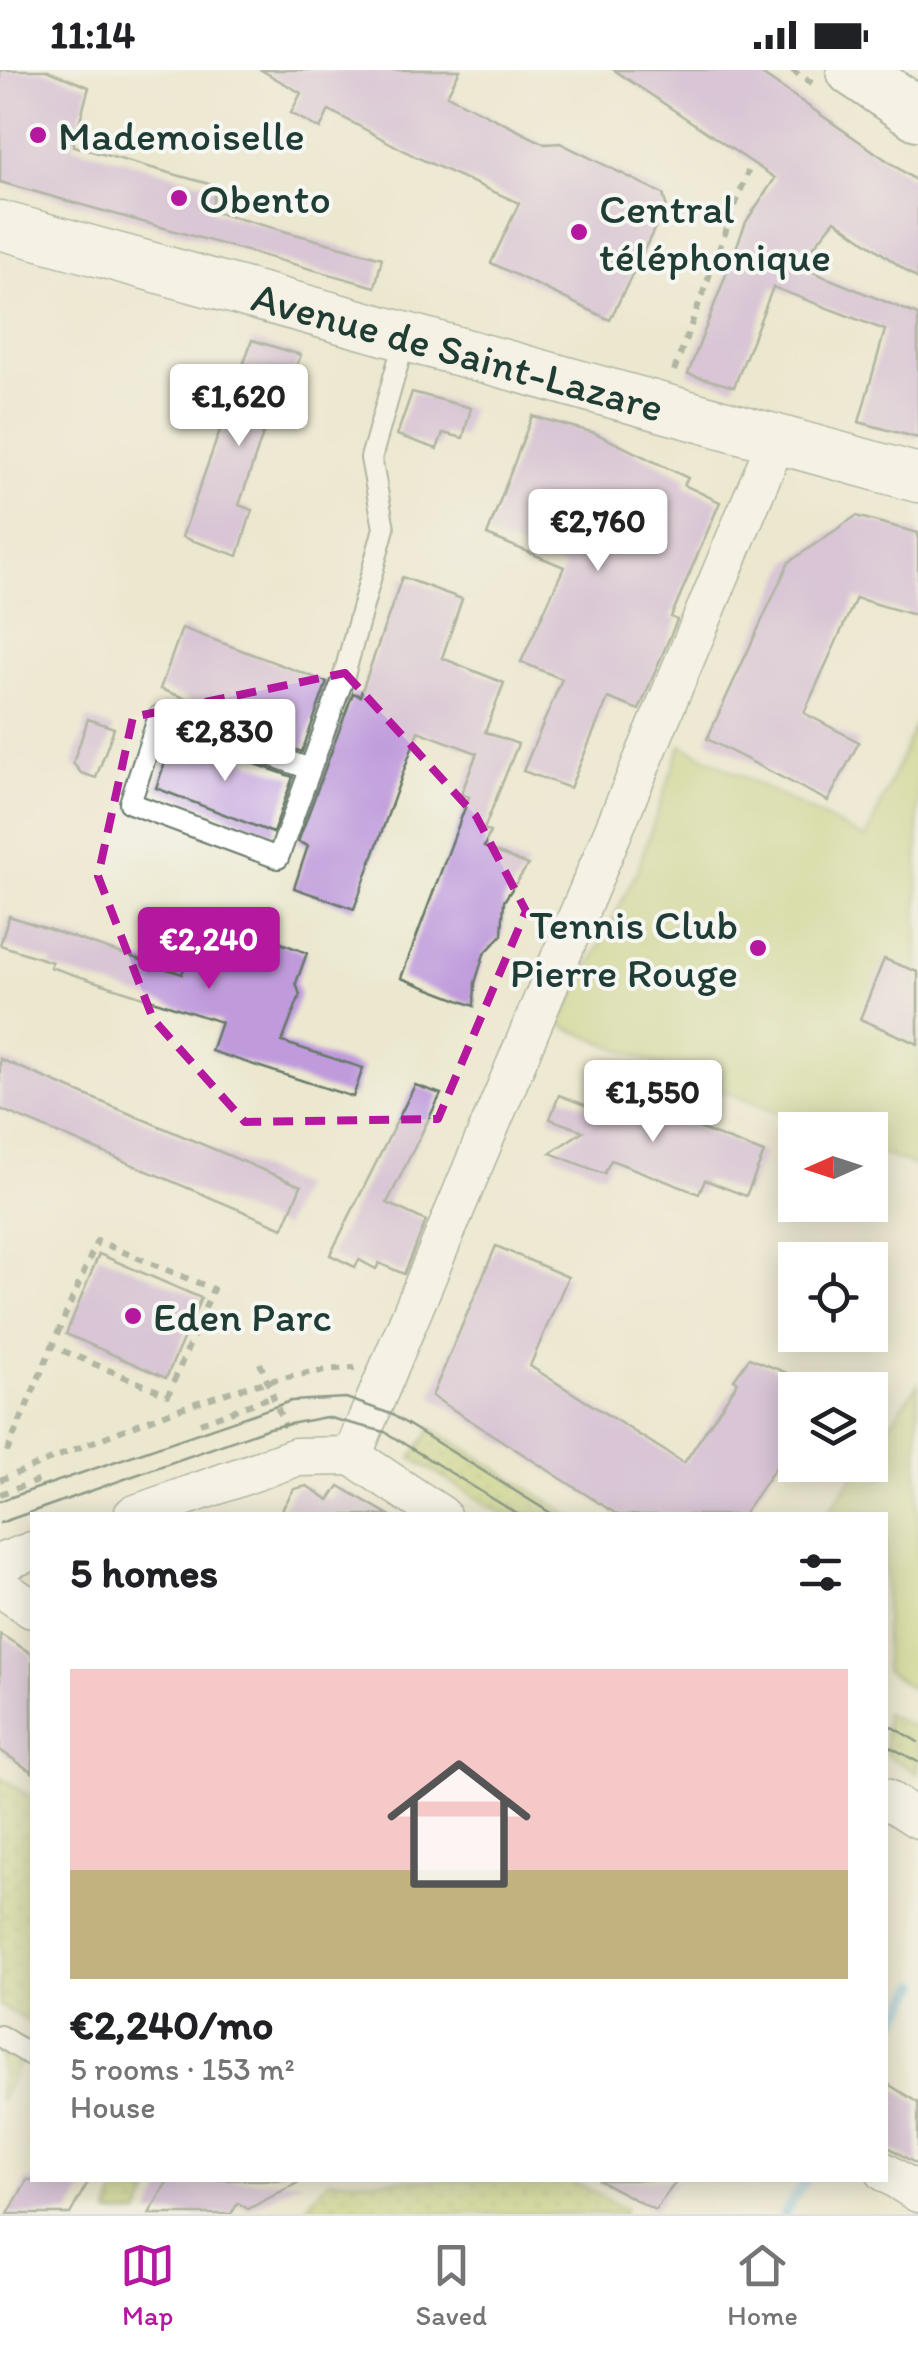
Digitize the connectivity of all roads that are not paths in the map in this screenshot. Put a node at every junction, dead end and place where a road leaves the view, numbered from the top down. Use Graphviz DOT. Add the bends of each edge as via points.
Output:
graph roads {
  1 [pos="853,70"];
  2 [pos="918,114"];
  3 [pos="0,224"];
  4 [pos="406,335"];
  5 [pos="778,438"];
  6 [pos="918,478"];
  7 [pos="310,770"];
  8 [pos="352,1456"];
  9 [pos="141,1512"];
  10 [pos="436,1512"];
  11 [pos="30,1552"];
  12 [pos="0,1563"];
  13 [pos="0,1587"];
  14 [pos="30,1607"];
  15 [pos="888,1800"];
  16 [pos="918,1819"];
  17 [pos="0,2036"];
  18 [pos="30,2055"];
  19 [pos="888,2174"];
  20 [pos="918,2193"];
  1 -- 2 [label="main road"];
  3 -- 4 [label="street, Avenue de Saint-Lazare"];
  4 -- 5 [label="street, Avenue de Saint-Lazare"];
  4 -- 7 [label="lane" via="371,458 384,528"];
  5 -- 6 [label="street, Avenue de Saint-Lazare"];
  5 -- 8 [label="street"];
  7 -- 7 [label="lane" via="278,858 130,803 159,716"];
  8 -- 9 [label="street" via="296,1456"];
  8 -- 10 [label="street"];
  11 -- 12 [label="street"];
  13 -- 14 [label="street"];
  15 -- 16 [label="street"];
  17 -- 18 [label="lane"];
  19 -- 20 [label="street"];
}
